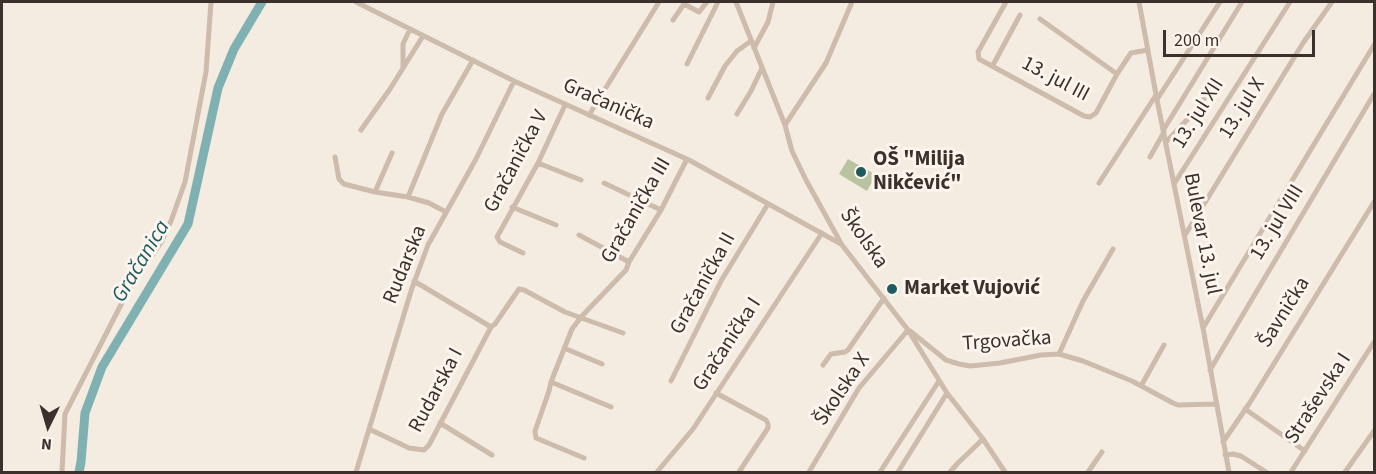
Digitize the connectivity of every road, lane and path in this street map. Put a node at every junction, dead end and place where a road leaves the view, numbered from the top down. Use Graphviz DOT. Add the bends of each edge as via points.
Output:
graph roads {
  1 [pos="211,2"];
  2 [pos="356,2"];
  3 [pos="659,2"];
  4 [pos="707,2"];
  5 [pos="718,2"];
  6 [pos="736,2"];
  7 [pos="773,2"];
  8 [pos="852,2"];
  9 [pos="1006,2"];
  10 [pos="1139,2"];
  11 [pos="1221,2"];
  12 [pos="1242,2"];
  13 [pos="1290,2"];
  14 [pos="1332,2"];
  15 [pos="1020,15"];
  16 [pos="1040,19"];
  17 [pos="673,20"];
  18 [pos="410,29"];
  19 [pos="423,36"];
  20 [pos="751,41"];
  21 [pos="1374,45"];
  22 [pos="754,48"];
  23 [pos="1148,50"];
  24 [pos="473,60"];
  25 [pos="687,64"];
  26 [pos="993,65"];
  27 [pos="762,68"];
  28 [pos="402,69"];
  29 [pos="1117,74"];
  30 [pos="514,81"];
  31 [pos="1374,94"];
  32 [pos="1157,97"];
  33 [pos="708,98"];
  34 [pos="1204,99"];
  35 [pos="565,105"];
  36 [pos="737,114"];
  37 [pos="589,115"];
  38 [pos="785,125"];
  39 [pos="361,130"];
  40 [pos="1164,130"];
  41 [pos="1166,142"];
  42 [pos="392,153"];
  43 [pos="335,157"];
  44 [pos="1150,157"];
  45 [pos="687,159"];
  46 [pos="538,163"];
  47 [pos="581,180"];
  48 [pos="604,183"];
  49 [pos="1099,183"];
  50 [pos="1174,184"];
  51 [pos="375,192"];
  52 [pos="408,197"];
  53 [pos="1374,202"];
  54 [pos="768,204"];
  55 [pos="512,207"];
  56 [pos="661,210"];
  57 [pos="446,212"];
  58 [pos="555,225"];
  59 [pos="822,233"];
  60 [pos="579,235"];
  61 [pos="1185,235"];
  62 [pos="842,245"];
  63 [pos="1113,249"];
  64 [pos="523,253"];
  65 [pos="629,262"];
  66 [pos="414,281"];
  67 [pos="884,298"];
  68 [pos="581,317"];
  69 [pos="490,327"];
  70 [pos="1203,328"];
  71 [pos="908,330"];
  72 [pos="622,333"];
  73 [pos="1374,342"];
  74 [pos="1164,345"];
  75 [pos="564,348"];
  76 [pos="1059,354"];
  77 [pos="602,364"];
  78 [pos="824,365"];
  79 [pos="1210,370"];
  80 [pos="671,381"];
  81 [pos="939,381"];
  82 [pos="551,382"];
  83 [pos="1141,386"];
  84 [pos="716,393"];
  85 [pos="947,393"];
  86 [pos="1216,404"];
  87 [pos="611,407"];
  88 [pos="1245,409"];
  89 [pos="440,423"];
  90 [pos="369,429"];
  91 [pos="1374,431"];
  92 [pos="983,439"];
  93 [pos="1223,441"];
  94 [pos="1305,451"];
  95 [pos="1102,452"];
  96 [pos="1225,454"];
  97 [pos="492,455"];
  98 [pos="584,458"];
  99 [pos="62,472"];
  100 [pos="356,472"];
  101 [pos="657,472"];
  102 [pos="739,472"];
  103 [pos="809,472"];
  104 [pos="880,472"];
  105 [pos="898,472"];
  106 [pos="950,472"];
  107 [pos="1005,472"];
  108 [pos="1088,472"];
  109 [pos="1229,472"];
  110 [pos="1266,472"];
  111 [pos="1291,472"];
  112 [pos="1346,472"];
  1 -- 99 [label="street" via="206,72 185,183 162,241 129,290 65,414"];
  2 -- 18 [label="street, Gračanička"];
  3 -- 37 [label="street"];
  4 -- 17 [label="street" via="699,12 684,4"];
  5 -- 25 [label="street"];
  6 -- 20 [label="street, Školska"];
  7 -- 22 [label="street" via="768,22"];
  8 -- 38 [label="street" via="826,63"];
  9 -- 26 [label="street, 13. jul III" via="977,55"];
  10 -- 23 [label="street, Bulevar 13. jul"];
  11 -- 32 [label="street"];
  12 -- 40 [label="street"];
  13 -- 50 [label="street, 13. jul XII"];
  14 -- 61 [label="street, 13. jul X"];
  15 -- 26 [label="street"];
  16 -- 29 [label="street"];
  18 -- 19 [label="street, Gračanička"];
  18 -- 28 [label="street"];
  19 -- 24 [label="street, Gračanička"];
  19 -- 28 [label="street"];
  20 -- 22 [label="street, Školska"];
  20 -- 33 [label="street" via="725,66"];
  21 -- 70 [label="street"];
  22 -- 27 [label="street, Školska"];
  23 -- 29 [label="street, 13. jul III" via="1131,53"];
  23 -- 32 [label="street, Bulevar 13. jul"];
  24 -- 30 [label="street, Gračanička"];
  24 -- 52 [label="street" via="442,114"];
  26 -- 29 [label="street, 13. jul III" via="1090,117"];
  27 -- 36 [label="street"];
  27 -- 38 [label="street, Školska"];
  28 -- 39 [label="street"];
  30 -- 35 [label="street, Gračanička"];
  30 -- 57 [label="street, Rudarska"];
  31 -- 79 [label="street, 13. jul VIII"];
  32 -- 40 [label="street, Bulevar 13. jul"];
  32 -- 49 [label="street"];
  34 -- 41 [label="street"];
  35 -- 37 [label="street, Gračanička"];
  35 -- 46 [label="street, Gračanička V"];
  37 -- 45 [label="street, Gračanička"];
  38 -- 62 [label="street, Školska" via="792,151"];
  40 -- 41 [label="street, Bulevar 13. jul"];
  40 -- 44 [label="street"];
  41 -- 50 [label="street, Bulevar 13. jul"];
  42 -- 51 [label="street"];
  43 -- 51 [label="street" via="339,179 344,184"];
  45 -- 54 [label="street, Gračanička"];
  45 -- 56 [label="street, Gračanička III"];
  46 -- 47 [label="street"];
  46 -- 55 [label="street, Gračanička V"];
  48 -- 56 [label="street"];
  50 -- 61 [label="street, Bulevar 13. jul"];
  51 -- 52 [label="street"];
  52 -- 57 [label="street"];
  53 -- 88 [label="street, Šavnička"];
  54 -- 59 [label="street, Gračanička"];
  54 -- 80 [label="street, Gračanička II" via="721,281"];
  55 -- 58 [label="street"];
  55 -- 64 [label="street, Gračanička V" via="497,239"];
  56 -- 65 [label="street, Gračanička III"];
  57 -- 66 [label="street, Rudarska"];
  59 -- 62 [label="street, Gračanička"];
  59 -- 84 [label="street, Gračanička I"];
  60 -- 65 [label="street"];
  61 -- 70 [label="street, Bulevar 13. jul"];
  62 -- 67 [label="street, Školska"];
  63 -- 76 [label="street"];
  65 -- 68 [label="street, Gračanička III"];
  66 -- 69 [label="street"];
  66 -- 90 [label="street, Rudarska"];
  67 -- 71 [label="street, Školska"];
  67 -- 78 [label="street" via="848,350 831,354"];
  68 -- 69 [label="street, Rudarska I" via="519,289"];
  68 -- 72 [label="street"];
  68 -- 75 [label="street, Gračanička III"];
  69 -- 89 [label="street, Rudarska I"];
  70 -- 79 [label="street, Bulevar 13. jul"];
  71 -- 76 [label="street, Trgovačka" via="946,360 969,366"];
  71 -- 81 [label="street, Školska"];
  71 -- 103 [label="street, Školska X" via="859,388"];
  73 -- 94 [label="street, Straševska I"];
  74 -- 83 [label="street"];
  75 -- 77 [label="street"];
  75 -- 82 [label="street, Gračanička III"];
  76 -- 83 [label="street, Trgovačka"];
  79 -- 86 [label="street, Bulevar 13. jul"];
  81 -- 85 [label="street, Školska"];
  81 -- 104 [label="street"];
  82 -- 87 [label="street"];
  82 -- 98 [label="street, Gračanička III" via="535,435 538,440"];
  83 -- 86 [label="street, Trgovačka" via="1178,405"];
  84 -- 101 [label="street, Gračanička I" via="693,429"];
  84 -- 102 [label="street" via="768,424"];
  85 -- 92 [label="street, Školska"];
  85 -- 105 [label="street"];
  86 -- 93 [label="street, Bulevar 13. jul"];
  88 -- 93 [label="street, Šavnička"];
  88 -- 94 [label="street"];
  89 -- 90 [label="street, Rudarska I" via="424,450 410,448"];
  89 -- 97 [label="street"];
  90 -- 100 [label="street, Rudarska"];
  91 -- 112 [label="street"];
  92 -- 106 [label="street"];
  92 -- 107 [label="street, Školska"];
  93 -- 96 [label="street, Bulevar 13. jul"];
  94 -- 111 [label="street, Straševska I"];
  95 -- 108 [label="street"];
  96 -- 109 [label="street, Bulevar 13. jul"];
  96 -- 110 [label="street" via="1241,456"];
}
